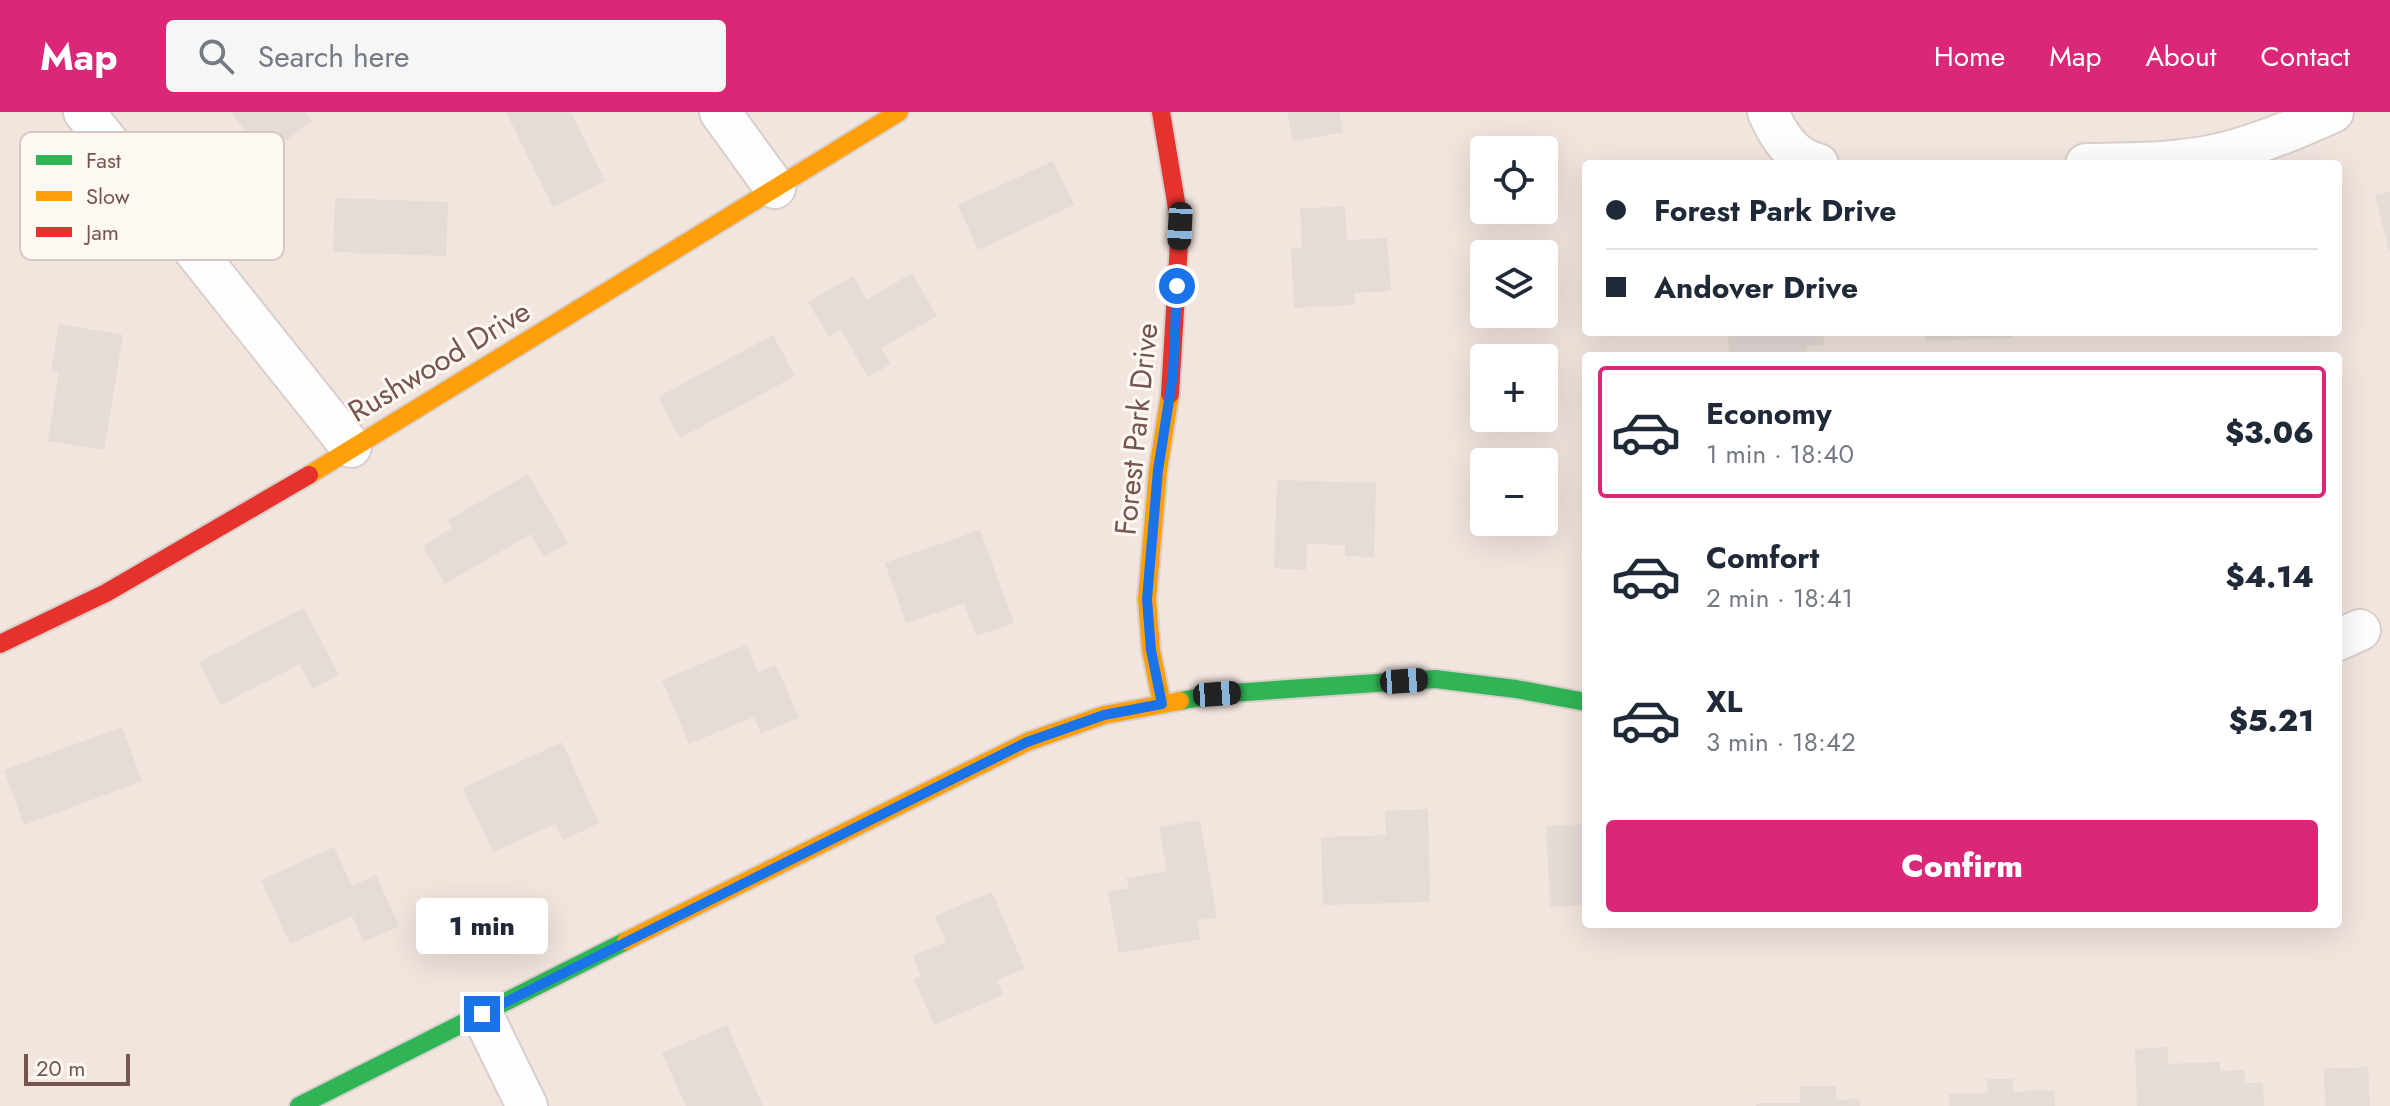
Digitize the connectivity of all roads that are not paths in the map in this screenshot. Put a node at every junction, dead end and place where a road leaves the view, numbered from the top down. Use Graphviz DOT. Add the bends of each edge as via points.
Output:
graph roads {
  1 [pos="84,112"];
  2 [pos="720,112"];
  3 [pos="899,112"];
  4 [pos="1161,112"];
  5 [pos="1768,112"];
  6 [pos="2333,112"];
  7 [pos="100,132"];
  8 [pos="1804,160"];
  9 [pos="2165,160"];
  10 [pos="775,188"];
  11 [pos="202,260"];
  12 [pos="351,447"];
  13 [pos="0,644"];
  14 [pos="1582,701"];
  15 [pos="1162,704"];
  16 [pos="482,1014"];
  17 [pos="299,1106"];
  18 [pos="527,1106"];
  1 -- 7 [label="street"];
  2 -- 10 [label="street"];
  3 -- 10 [label="street, Rushwood Drive"];
  4 -- 15 [label="street, Forest Park Drive" via="1180,226 1173,375 1147,599"];
  5 -- 8 [label="street" via="1789,148"];
  6 -- 9 [label="street" via="2223,153"];
  10 -- 12 [label="street, Rushwood Drive"];
  11 -- 12 [label="street"];
  12 -- 13 [label="street, Rushwood Drive" via="106,593"];
  14 -- 15 [label="street" via="1435,679 1217,694"];
  15 -- 16 [label="street" via="1104,715 1027,742"];
  16 -- 17 [label="street"];
  16 -- 18 [label="street"];
}
